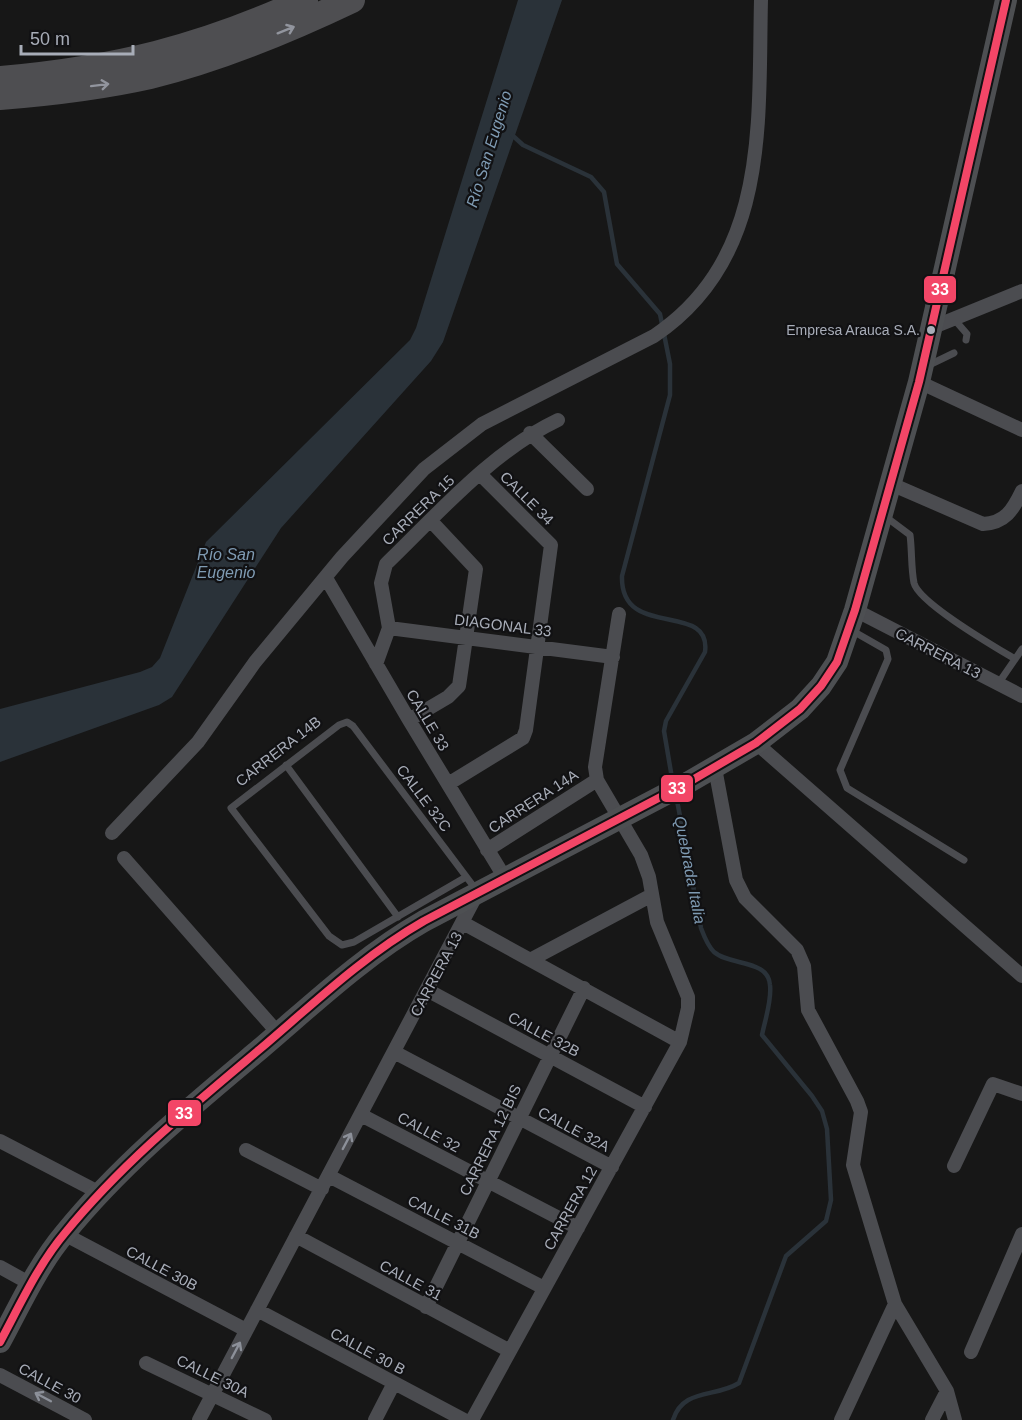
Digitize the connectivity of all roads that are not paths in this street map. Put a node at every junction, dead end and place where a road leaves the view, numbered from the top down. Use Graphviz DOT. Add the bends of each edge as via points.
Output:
graph roads {
  1 [pos="305,0"];
  2 [pos="352,0"];
  3 [pos="760,0"];
  4 [pos="1006,0"];
  5 [pos="0,79"];
  6 [pos="0,97"];
  7 [pos="1022,291"];
  8 [pos="954,319"];
  9 [pos="931,328"];
  10 [pos="966,340"];
  11 [pos="954,353"];
  12 [pos="920,374"];
  13 [pos="558,420"];
  14 [pos="1022,430"];
  15 [pos="531,433"];
  16 [pos="480,474"];
  17 [pos="891,484"];
  18 [pos="587,489"];
  19 [pos="1022,491"];
  20 [pos="881,514"];
  21 [pos="431,521"];
  22 [pos="326,578"];
  23 [pos="619,614"];
  24 [pos="852,620"];
  25 [pos="389,628"];
  26 [pos="467,638"];
  27 [pos="539,646"];
  28 [pos="1022,648"];
  29 [pos="613,657"];
  30 [pos="1015,659"];
  31 [pos="376,664"];
  32 [pos="998,684"];
  33 [pos="1022,696"];
  34 [pos="409,720"];
  35 [pos="347,722"];
  36 [pos="756,743"];
  37 [pos="286,765"];
  38 [pos="715,768"];
  39 [pos="597,780"];
  40 [pos="447,784"];
  41 [pos="620,818"];
  42 [pos="112,833"];
  43 [pos="487,850"];
  44 [pos="124,858"];
  45 [pos="964,860"];
  46 [pos="505,878"];
  47 [pos="472,885"];
  48 [pos="652,895"];
  49 [pos="398,917"];
  50 [pos="463,923"];
  51 [pos="532,959"];
  52 [pos="1022,976"];
  53 [pos="584,988"];
  54 [pos="427,990"];
  55 [pos="278,1033"];
  56 [pos="681,1042"];
  57 [pos="394,1052"];
  58 [pos="550,1056"];
  59 [pos="1022,1094"];
  60 [pos="645,1107"];
  61 [pos="361,1115"];
  62 [pos="520,1118"];
  63 [pos="0,1141"];
  64 [pos="246,1149"];
  65 [pos="954,1166"];
  66 [pos="612,1167"];
  67 [pos="329,1176"];
  68 [pos="488,1182"];
  69 [pos="322,1189"];
  70 [pos="100,1193"];
  71 [pos="578,1228"];
  72 [pos="63,1234"];
  73 [pos="1022,1234"];
  74 [pos="296,1236"];
  75 [pos="458,1243"];
  76 [pos="0,1267"];
  77 [pos="31,1284"];
  78 [pos="544,1288"];
  79 [pos="895,1304"];
  80 [pos="426,1307"];
  81 [pos="257,1310"];
  82 [pos="246,1330"];
  83 [pos="0,1342"];
  84 [pos="510,1351"];
  85 [pos="971,1352"];
  86 [pos="146,1363"];
  87 [pos="0,1375"];
  88 [pos="394,1383"];
  89 [pos="946,1391"];
  90 [pos="213,1393"];
  91 [pos="85,1420"];
  92 [pos="199,1420"];
  93 [pos="265,1420"];
  94 [pos="375,1420"];
  95 [pos="464,1420"];
  96 [pos="472,1420"];
  97 [pos="841,1420"];
  98 [pos="932,1420"];
  99 [pos="955,1420"];
  1 -- 5 [label="highway" via="259,22 163,54"];
  6 -- 2 [label="highway, one-way" via="151,76 246,46"];
  3 -- 22 [label="street" via="754,173 744,212 715,274 700,296 673,324 654,336 483,424 450,447 378,516"];
  4 -- 9 [label="main road"];
  7 -- 8 [label="street"];
  8 -- 9 [label="street"];
  8 -- 10 [label="lane" via="967,334"];
  9 -- 12 [label="main road"];
  11 -- 12 [label="lane"];
  12 -- 14 [label="street"];
  12 -- 17 [label="main road"];
  13 -- 15 [label="street, CARRERA 15"];
  15 -- 16 [label="street, CARRERA 15"];
  15 -- 18 [label="street"];
  16 -- 21 [label="street, CARRERA 15"];
  16 -- 27 [label="street, CALLE 34" via="551,545"];
  17 -- 19 [label="street" via="983,524 994,524 1007,517"];
  17 -- 20 [label="main road"];
  20 -- 24 [label="main road"];
  20 -- 30 [label="lane" via="910,535 914,584 921,595"];
  21 -- 25 [label="street, CARRERA 15" via="386,564 381,583"];
  21 -- 26 [label="street" via="476,569"];
  22 -- 31 [label="street, CALLE 33"];
  22 -- 42 [label="street" via="255,662 198,742"];
  23 -- 29 [label="street"];
  24 -- 32 [label="street, CARRERA 13"];
  24 -- 36 [label="main road" via="837,662 822,686 800,709"];
  24 -- 45 [label="lane" via="886,650 888,659 840,770 842,778 847,788"];
  25 -- 26 [label="street, DIAGONAL 33"];
  25 -- 31 [label="street, CARRERA 15"];
  26 -- 27 [label="street, DIAGONAL 33"];
  26 -- 34 [label="street" via="459,686"];
  27 -- 29 [label="street, DIAGONAL 33"];
  27 -- 40 [label="street" via="523,738"];
  28 -- 30 [label="lane"];
  29 -- 39 [label="street" via="595,767"];
  30 -- 32 [label="lane"];
  31 -- 34 [label="street, CALLE 33"];
  32 -- 33 [label="street, CARRERA 13"];
  34 -- 40 [label="street, CALLE 33"];
  35 -- 37 [label="lane, CARRERA 14B"];
  35 -- 47 [label="lane, CALLE 32C"];
  36 -- 38 [label="main road"];
  36 -- 52 [label="street"];
  37 -- 49 [label="lane"];
  37 -- 49 [label="lane, CARRERA 14B" via="231,808 329,936 342,945"];
  38 -- 41 [label="main road"];
  38 -- 79 [label="street" via="736,879 745,898 797,950 804,966 805,996 812,1021 861,1112 853,1165"];
  39 -- 41 [label="street"];
  39 -- 43 [label="street, CARRERA 14A"];
  40 -- 43 [label="street, CALLE 33"];
  41 -- 46 [label="main road"];
  41 -- 48 [label="street" via="641,855"];
  43 -- 46 [label="street, CALLE 33"];
  44 -- 55 [label="street"];
  46 -- 47 [label="main road"];
  47 -- 49 [label="lane"];
  47 -- 50 [label="street, CARRERA 13"];
  47 -- 55 [label="main road" via="396,937"];
  48 -- 51 [label="street"];
  48 -- 56 [label="street, CARRERA 12" via="657,922 688,997"];
  50 -- 51 [label="street"];
  50 -- 54 [label="street, CARRERA 13"];
  51 -- 53 [label="street"];
  53 -- 56 [label="street"];
  53 -- 58 [label="street, CARRERA 12 BIS"];
  54 -- 57 [label="street, CARRERA 13"];
  54 -- 58 [label="street, CALLE 32B"];
  55 -- 70 [label="main road"];
  56 -- 60 [label="street, CARRERA 12"];
  57 -- 61 [label="street, CARRERA 13"];
  57 -- 62 [label="street, CALLE 32A"];
  58 -- 60 [label="street, CALLE 32B"];
  58 -- 62 [label="street, CARRERA 12 BIS"];
  59 -- 65 [label="street" via="993,1084"];
  60 -- 66 [label="street, CARRERA 12"];
  67 -- 61 [label="street, CARRERA 13, one-way"];
  61 -- 68 [label="street, CALLE 32"];
  62 -- 66 [label="street, CALLE 32A"];
  62 -- 68 [label="street, CARRERA 12 BIS"];
  63 -- 70 [label="street"];
  64 -- 69 [label="street"];
  66 -- 71 [label="street, CARRERA 12"];
  67 -- 69 [label="street, CARRERA 13"];
  67 -- 75 [label="street, CALLE 31B"];
  68 -- 71 [label="street, CALLE 32"];
  68 -- 75 [label="street, CARRERA 12 BIS"];
  69 -- 74 [label="street, CARRERA 13"];
  70 -- 72 [label="main road"];
  71 -- 78 [label="street, CARRERA 12"];
  72 -- 77 [label="main road"];
  72 -- 82 [label="street, CALLE 30B"];
  73 -- 85 [label="street"];
  74 -- 80 [label="street, CALLE 31"];
  74 -- 81 [label="street, CARRERA 13"];
  75 -- 78 [label="street, CALLE 31B"];
  75 -- 80 [label="street, CARRERA 12 BIS"];
  76 -- 77 [label="street"];
  77 -- 83 [label="main road"];
  78 -- 84 [label="street, CARRERA 12"];
  79 -- 89 [label="street"];
  79 -- 97 [label="street"];
  80 -- 84 [label="street, CALLE 31"];
  81 -- 82 [label="street, CARRERA 13"];
  81 -- 88 [label="street, CALLE 30 B"];
  90 -- 82 [label="street, CARRERA 13, one-way"];
  84 -- 96 [label="street, CARRERA 12"];
  86 -- 90 [label="street, CALLE 30A"];
  91 -- 87 [label="street, CALLE 30, one-way"];
  88 -- 94 [label="street"];
  88 -- 95 [label="street, CALLE 30 B"];
  89 -- 98 [label="street"];
  89 -- 99 [label="street"];
  90 -- 92 [label="street, CARRERA 13"];
  90 -- 93 [label="street, CALLE 30A"];
}
